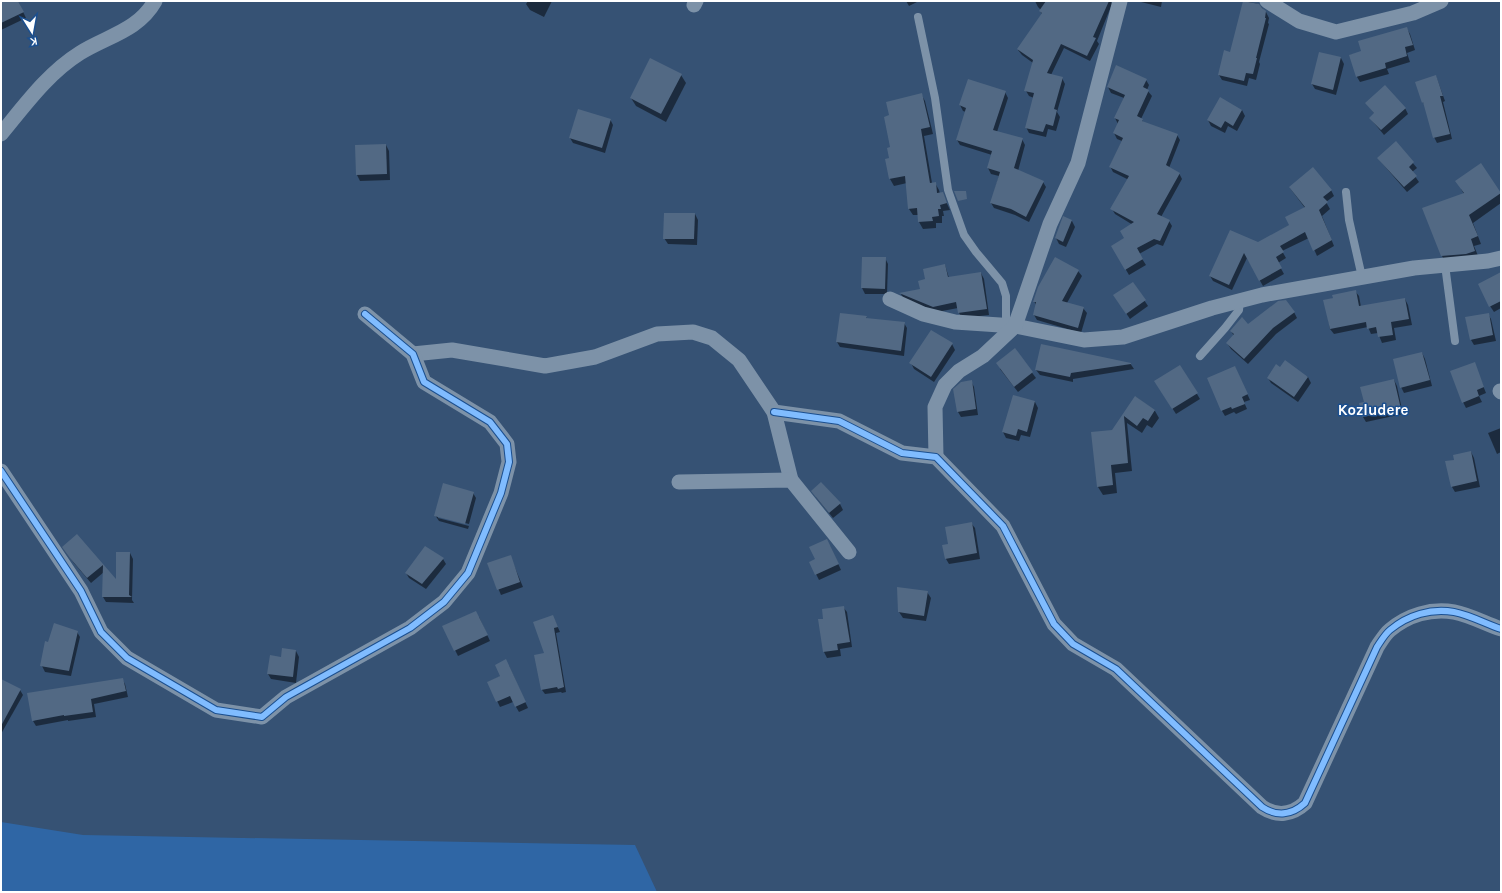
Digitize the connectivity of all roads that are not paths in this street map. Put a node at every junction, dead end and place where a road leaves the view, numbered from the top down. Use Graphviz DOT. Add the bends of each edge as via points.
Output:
graph roads {
  1 [pos="155,1"];
  2 [pos="1120,1"];
  3 [pos="1267,1"];
  4 [pos="1441,1"];
  5 [pos="918,17"];
  6 [pos="1,134"];
  7 [pos="1346,192"];
  8 [pos="1501,258"];
  9 [pos="1445,265"];
  10 [pos="1362,277"];
  11 [pos="890,299"];
  12 [pos="1240,300"];
  13 [pos="364,314"];
  14 [pos="1011,326"];
  15 [pos="1455,341"];
  16 [pos="413,354"];
  17 [pos="1200,356"];
  18 [pos="774,412"];
  19 [pos="936,457"];
  20 [pos="1,471"];
  21 [pos="791,480"];
  22 [pos="679,482"];
  23 [pos="849,552"];
  24 [pos="1501,629"];
  1 -- 6 [label="street" via="139,20 120,34 80,53 48,78"];
  2 -- 14 [label="street" via="1078,163 1050,224"];
  3 -- 4 [label="street" via="1299,21 1336,32 1413,13"];
  5 -- 14 [label="lane" via="935,98 948,190 964,235 1002,283"];
  7 -- 10 [label="lane" via="1349,220"];
  8 -- 9 [label="street"];
  9 -- 10 [label="street"];
  9 -- 15 [label="lane"];
  10 -- 12 [label="street"];
  11 -- 14 [label="street" via="923,314 955,322"];
  12 -- 14 [label="street" via="1123,337 1084,340"];
  12 -- 17 [label="lane" via="1239,310"];
  13 -- 16 [label="street"];
  14 -- 19 [label="street" via="983,356 959,371 945,385 935,407"];
  16 -- 18 [label="street" via="452,350 545,366 595,357 657,334 694,332 712,338 739,360"];
  16 -- 20 [label="street" via="424,382 490,422 506,444 509,462 498,500 468,573 444,602 410,628 286,697 262,717 216,710 127,658 101,632 81,591"];
  18 -- 19 [label="street" via="839,421 902,453"];
  18 -- 21 [label="street"];
  19 -- 24 [label="street" via="1003,526 1054,624 1073,644 1116,669 1269,812 1278,814 1297,810 1305,803 1377,647 1389,630 1406,619 1435,611 1455,612"];
  21 -- 22 [label="street"];
  21 -- 23 [label="street"];
}
